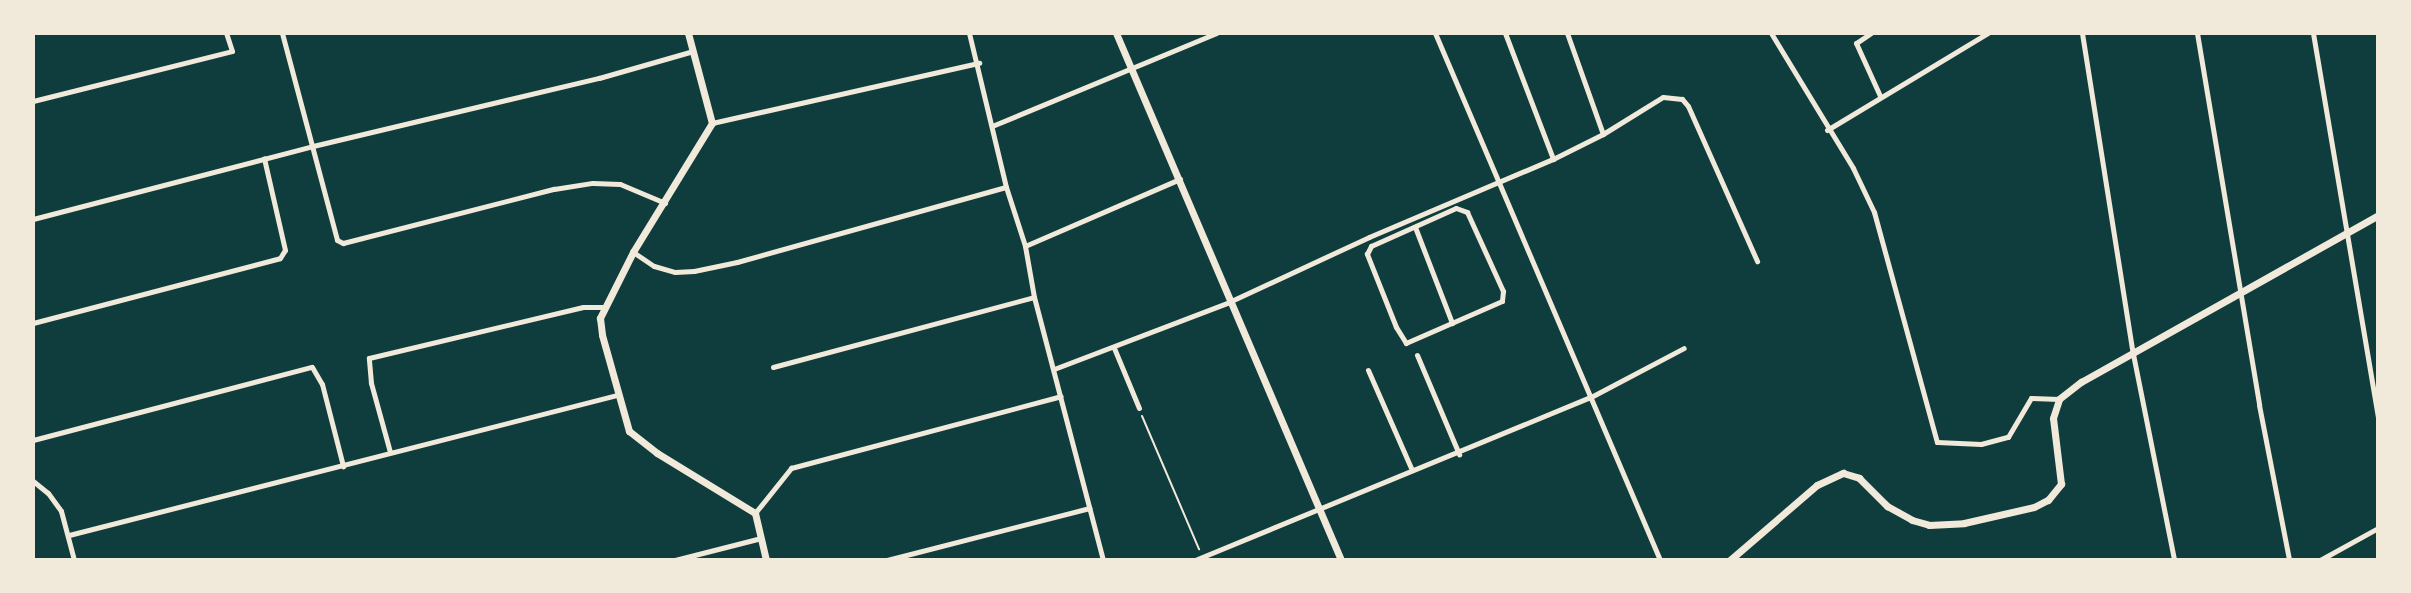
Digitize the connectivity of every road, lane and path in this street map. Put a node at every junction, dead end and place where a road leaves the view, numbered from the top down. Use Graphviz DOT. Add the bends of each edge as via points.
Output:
graph roads {
  1 [pos="226,33"];
  2 [pos="688,33"];
  3 [pos="969,33"];
  4 [pos="1116,33"];
  5 [pos="1216,33"];
  6 [pos="1435,33"];
  7 [pos="1505,33"];
  8 [pos="1567,33"];
  9 [pos="1772,33"];
  10 [pos="1871,33"];
  11 [pos="1988,33"];
  12 [pos="2082,33"];
  13 [pos="2197,33"];
  14 [pos="2313,33"];
  15 [pos="284,34"];
  16 [pos="693,51"];
  17 [pos="979,63"];
  18 [pos="1131,68"];
  19 [pos="1880,96"];
  20 [pos="33,101"];
  21 [pos="712,123"];
  22 [pos="992,126"];
  23 [pos="1827,130"];
  24 [pos="1603,134"];
  25 [pos="313,146"];
  26 [pos="264,158"];
  27 [pos="1553,159"];
  28 [pos="1180,179"];
  29 [pos="1500,181"];
  30 [pos="1006,187"];
  31 [pos="665,203"];
  32 [pos="2378,215"];
  33 [pos="33,219"];
  34 [pos="1415,227"];
  35 [pos="2345,232"];
  36 [pos="1368,237"];
  37 [pos="1025,246"];
  38 [pos="1371,246"];
  39 [pos="633,252"];
  40 [pos="1758,261"];
  41 [pos="2240,294"];
  42 [pos="1034,297"];
  43 [pos="1229,302"];
  44 [pos="605,307"];
  45 [pos="33,323"];
  46 [pos="1452,323"];
  47 [pos="1114,348"];
  48 [pos="1684,348"];
  49 [pos="2133,354"];
  50 [pos="1417,355"];
  51 [pos="773,367"];
  52 [pos="1054,369"];
  53 [pos="1368,370"];
  54 [pos="617,395"];
  55 [pos="1061,396"];
  56 [pos="1589,398"];
  57 [pos="2059,399"];
  58 [pos="1139,408"];
  59 [pos="2378,418"];
  60 [pos="33,440"];
  61 [pos="390,452"];
  62 [pos="1459,454"];
  63 [pos="343,466"];
  64 [pos="1412,470"];
  65 [pos="33,481"];
  66 [pos="1089,508"];
  67 [pos="1319,509"];
  68 [pos="755,513"];
  69 [pos="2378,528"];
  70 [pos="69,535"];
  71 [pos="761,538"];
  72 [pos="1203,556"];
  73 [pos="74,560"];
  74 [pos="675,560"];
  75 [pos="766,560"];
  76 [pos="887,560"];
  77 [pos="1103,560"];
  78 [pos="1195,560"];
  79 [pos="1341,560"];
  80 [pos="1660,560"];
  81 [pos="1730,560"];
  82 [pos="2174,560"];
  83 [pos="2289,560"];
  84 [pos="2320,560"];
  1 -- 20 [label="street" via="232,51"];
  2 -- 16 [label="street"];
  3 -- 17 [label="street"];
  4 -- 18 [label="street"];
  5 -- 18 [label="street"];
  6 -- 29 [label="street"];
  7 -- 27 [label="street"];
  8 -- 24 [label="street"];
  9 -- 23 [label="street"];
  10 -- 19 [label="street" via="1856,43"];
  11 -- 19 [label="street"];
  12 -- 49 [label="street"];
  13 -- 41 [label="street"];
  14 -- 35 [label="street"];
  15 -- 25 [label="street"];
  16 -- 21 [label="street"];
  16 -- 25 [label="street"];
  17 -- 21 [label="street"];
  17 -- 22 [label="street"];
  18 -- 22 [label="street"];
  18 -- 28 [label="street"];
  19 -- 23 [label="street"];
  21 -- 31 [label="street"];
  22 -- 30 [label="street"];
  23 -- 57 [label="street" via="1853,168 1874,212 1937,442 1981,444 2008,437 2031,397"];
  24 -- 27 [label="street"];
  24 -- 40 [label="street" via="1663,97 1682,99"];
  25 -- 26 [label="street"];
  25 -- 31 [label="street" via="337,240 343,243 593,183 620,184"];
  26 -- 33 [label="street"];
  26 -- 45 [label="street" via="285,250 280,258"];
  27 -- 29 [label="street"];
  28 -- 37 [label="street"];
  28 -- 43 [label="street"];
  29 -- 36 [label="street"];
  29 -- 56 [label="street"];
  30 -- 37 [label="street"];
  30 -- 39 [label="street" via="737,262 675,272 654,266"];
  31 -- 39 [label="street"];
  32 -- 35 [label="street"];
  34 -- 38 [label="street"];
  34 -- 46 [label="street"];
  34 -- 46 [label="street" via="1456,208 1467,212 1503,291 1502,301"];
  35 -- 41 [label="street"];
  35 -- 59 [label="street"];
  36 -- 38 [label="street"];
  36 -- 43 [label="street"];
  37 -- 42 [label="street"];
  38 -- 46 [label="street" via="1368,258 1406,343"];
  39 -- 44 [label="street"];
  41 -- 49 [label="street"];
  41 -- 83 [label="street"];
  42 -- 51 [label="street"];
  42 -- 52 [label="street"];
  43 -- 47 [label="street"];
  43 -- 67 [label="street"];
  44 -- 54 [label="street" via="600,318 602,335"];
  44 -- 61 [label="street" via="583,307 369,358 370,383"];
  47 -- 52 [label="street"];
  47 -- 58 [label="street"];
  48 -- 56 [label="street"];
  49 -- 57 [label="street"];
  49 -- 82 [label="street"];
  50 -- 62 [label="street"];
  52 -- 55 [label="street"];
  53 -- 64 [label="street"];
  54 -- 61 [label="street"];
  54 -- 68 [label="street" via="637,440"];
  55 -- 66 [label="street"];
  55 -- 68 [label="street" via="791,468"];
  56 -- 62 [label="street"];
  56 -- 80 [label="street"];
  57 -- 81 [label="street" via="2053,418 2061,484 2048,500 2034,507 1964,523 1929,525 1887,506 1859,478 1843,473 1817,485"];
  58 -- 72 [label="path"];
  60 -- 63 [label="street" via="312,367 322,384"];
  61 -- 63 [label="street"];
  62 -- 64 [label="street"];
  63 -- 70 [label="street"];
  64 -- 67 [label="street"];
  65 -- 70 [label="street" via="61,511"];
  66 -- 76 [label="street"];
  66 -- 77 [label="street"];
  67 -- 72 [label="street"];
  67 -- 79 [label="street"];
  68 -- 71 [label="street"];
  69 -- 84 [label="street"];
  70 -- 73 [label="street"];
  71 -- 74 [label="street"];
  71 -- 75 [label="street"];
  72 -- 78 [label="street"];
}
